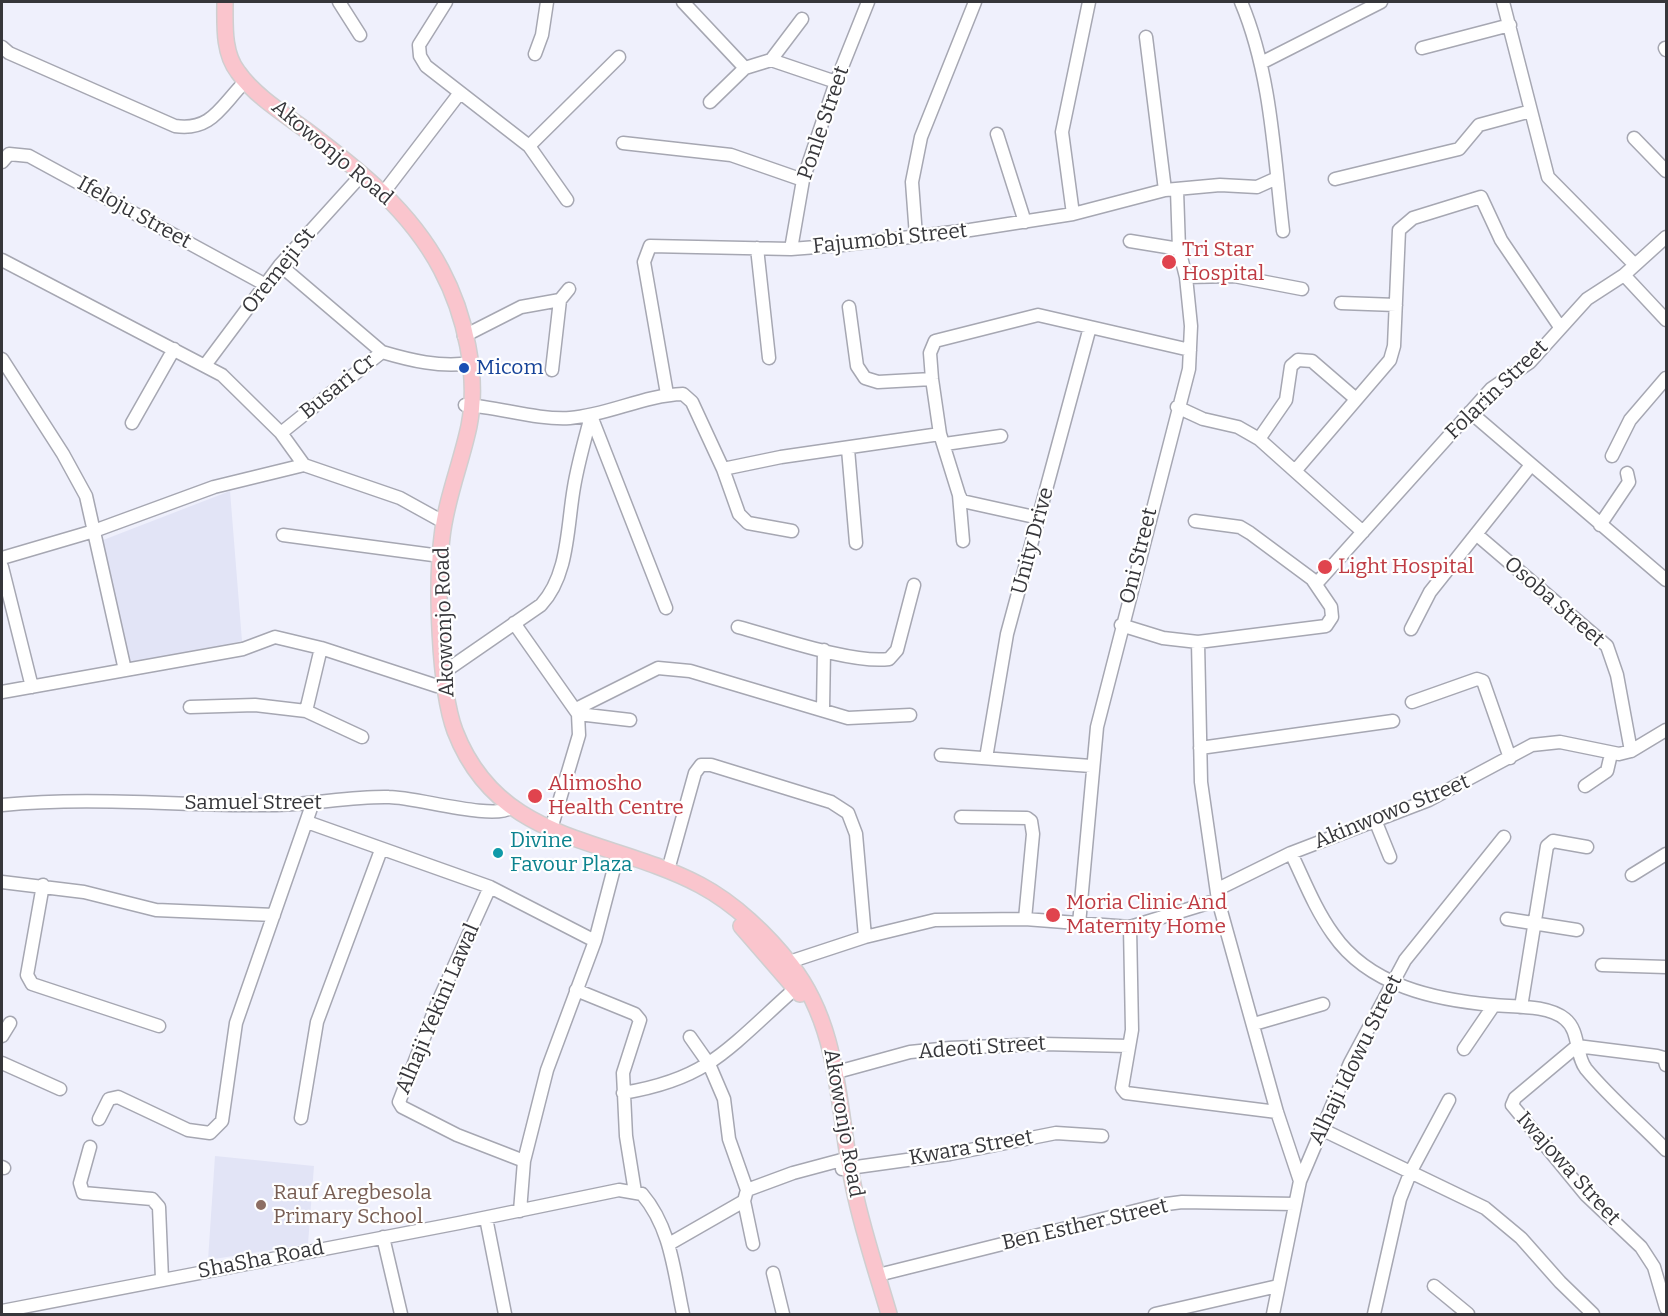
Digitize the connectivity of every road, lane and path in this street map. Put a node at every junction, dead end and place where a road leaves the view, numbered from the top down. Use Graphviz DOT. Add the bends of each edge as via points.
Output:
graph roads {
  1 [pos="216,2"];
  2 [pos="225,2"];
  3 [pos="339,2"];
  4 [pos="446,2"];
  5 [pos="547,2"];
  6 [pos="683,2"];
  7 [pos="868,2"];
  8 [pos="975,2"];
  9 [pos="1089,2"];
  10 [pos="1241,2"];
  11 [pos="1381,2"];
  12 [pos="1503,2"];
  13 [pos="802,19"];
  14 [pos="1510,25"];
  15 [pos="360,35"];
  16 [pos="1146,37"];
  17 [pos="2,48"];
  18 [pos="1422,48"];
  19 [pos="535,54"];
  20 [pos="619,57"];
  21 [pos="771,60"];
  22 [pos="1261,63"];
  23 [pos="745,68"];
  24 [pos="836,82"];
  25 [pos="240,87"];
  26 [pos="459,94"];
  27 [pos="710,102"];
  28 [pos="1531,111"];
  29 [pos="997,135"];
  30 [pos="1634,138"];
  31 [pos="623,143"];
  32 [pos="530,146"];
  33 [pos="2,162"];
  34 [pos="1666,171"];
  35 [pos="1277,178"];
  36 [pos="1335,179"];
  37 [pos="803,180"];
  38 [pos="356,181"];
  39 [pos="1171,190"];
  40 [pos="384,192"];
  41 [pos="567,200"];
  42 [pos="1073,214"];
  43 [pos="1025,222"];
  44 [pos="1282,231"];
  45 [pos="916,236"];
  46 [pos="1666,237"];
  47 [pos="1130,241"];
  48 [pos="757,248"];
  49 [pos="791,249"];
  50 [pos="1179,249"];
  51 [pos="2,260"];
  52 [pos="1634,264"];
  53 [pos="280,265"];
  54 [pos="1624,275"];
  55 [pos="1186,277"];
  56 [pos="266,285"];
  57 [pos="569,289"];
  58 [pos="1302,289"];
  59 [pos="560,300"];
  60 [pos="1341,303"];
  61 [pos="1396,305"];
  62 [pos="849,307"];
  63 [pos="1666,320"];
  64 [pos="1090,327"];
  65 [pos="1560,327"];
  66 [pos="464,336"];
  67 [pos="174,349"];
  68 [pos="1190,350"];
  69 [pos="382,352"];
  70 [pos="769,358"];
  71 [pos="2,359"];
  72 [pos="466,363"];
  73 [pos="206,364"];
  74 [pos="552,370"];
  75 [pos="1666,378"];
  76 [pos="932,379"];
  77 [pos="667,394"];
  78 [pos="1356,399"];
  79 [pos="468,405"];
  80 [pos="1177,407"];
  81 [pos="1470,412"];
  82 [pos="591,416"];
  83 [pos="132,423"];
  84 [pos="281,434"];
  85 [pos="1001,436"];
  86 [pos="942,439"];
  87 [pos="1259,439"];
  88 [pos="848,449"];
  89 [pos="1612,456"];
  90 [pos="304,465"];
  91 [pos="1531,465"];
  92 [pos="723,469"];
  93 [pos="1295,471"];
  94 [pos="1628,473"];
  95 [pos="959,495"];
  96 [pos="1039,518"];
  97 [pos="438,519"];
  98 [pos="1195,521"];
  99 [pos="1600,525"];
  100 [pos="94,531"];
  101 [pos="792,531"];
  102 [pos="1363,532"];
  103 [pos="1476,534"];
  104 [pos="283,535"];
  105 [pos="963,542"];
  106 [pos="856,543"];
  107 [pos="433,555"];
  108 [pos="2,558"];
  109 [pos="2,567"];
  110 [pos="1666,580"];
  111 [pos="1316,584"];
  112 [pos="914,585"];
  113 [pos="666,608"];
  114 [pos="514,623"];
  115 [pos="1121,625"];
  116 [pos="738,627"];
  117 [pos="1411,629"];
  118 [pos="1198,642"];
  119 [pos="321,648"];
  120 [pos="825,650"];
  121 [pos="125,670"];
  122 [pos="444,672"];
  123 [pos="437,686"];
  124 [pos="32,687"];
  125 [pos="2,692"];
  126 [pos="1412,702"];
  127 [pos="190,707"];
  128 [pos="824,709"];
  129 [pos="306,711"];
  130 [pos="577,712"];
  131 [pos="910,715"];
  132 [pos="630,720"];
  133 [pos="1393,721"];
  134 [pos="1666,730"];
  135 [pos="362,737"];
  136 [pos="1200,748"];
  137 [pos="1631,751"];
  138 [pos="1611,754"];
  139 [pos="941,755"];
  140 [pos="986,758"];
  141 [pos="1510,758"];
  142 [pos="1091,766"];
  143 [pos="1585,786"];
  144 [pos="2,805"];
  145 [pos="312,805"];
  146 [pos="507,810"];
  147 [pos="961,817"];
  148 [pos="1375,820"];
  149 [pos="307,822"];
  150 [pos="552,829"];
  151 [pos="1504,837"];
  152 [pos="1587,847"];
  153 [pos="381,850"];
  154 [pos="1291,853"];
  155 [pos="1666,854"];
  156 [pos="616,857"];
  157 [pos="1390,857"];
  158 [pos="668,870"];
  159 [pos="1632,875"];
  160 [pos="2,882"];
  161 [pos="43,885"];
  162 [pos="490,886"];
  163 [pos="1218,894"];
  164 [pos="274,915"];
  165 [pos="1025,919"];
  166 [pos="1507,919"];
  167 [pos="1535,922"];
  168 [pos="1078,924"];
  169 [pos="1130,927"];
  170 [pos="1577,930"];
  171 [pos="865,937"];
  172 [pos="595,941"];
  173 [pos="789,962"];
  174 [pos="1602,964"];
  175 [pos="1666,967"];
  176 [pos="1392,983"];
  177 [pos="796,988"];
  178 [pos="576,990"];
  179 [pos="1323,1004"];
  180 [pos="1494,1005"];
  181 [pos="1521,1007"];
  182 [pos="10,1023"];
  183 [pos="1254,1024"];
  184 [pos="159,1026"];
  185 [pos="2,1036"];
  186 [pos="690,1037"];
  187 [pos="1130,1046"];
  188 [pos="1577,1046"];
  189 [pos="1464,1049"];
  190 [pos="2,1063"];
  191 [pos="709,1064"];
  192 [pos="1666,1065"];
  193 [pos="837,1072"];
  194 [pos="60,1089"];
  195 [pos="623,1093"];
  196 [pos="1449,1100"];
  197 [pos="1277,1112"];
  198 [pos="301,1118"];
  199 [pos="99,1119"];
  200 [pos="1321,1129"];
  201 [pos="1101,1136"];
  202 [pos="90,1147"];
  203 [pos="1666,1150"];
  204 [pos="524,1161"];
  205 [pos="845,1164"];
  206 [pos="1411,1171"];
  207 [pos="1300,1180"];
  208 [pos="635,1192"];
  209 [pos="745,1196"];
  210 [pos="1296,1204"];
  211 [pos="520,1211"];
  212 [pos="486,1218"];
  213 [pos="383,1237"];
  214 [pos="669,1244"];
  215 [pos="753,1244"];
  216 [pos="773,1273"];
  217 [pos="878,1275"];
  218 [pos="162,1279"];
  219 [pos="1278,1286"];
  220 [pos="1434,1286"];
  221 [pos="1666,1308"];
  222 [pos="34,1310"];
  223 [pos="2,1311"];
  224 [pos="401,1314"];
  225 [pos="505,1314"];
  226 [pos="683,1314"];
  227 [pos="783,1314"];
  228 [pos="878,1314"];
  229 [pos="889,1314"];
  230 [pos="1155,1314"];
  231 [pos="1273,1314"];
  232 [pos="1374,1314"];
  233 [pos="1468,1314"];
  234 [pos="1593,1314"];
  1 -- 25 [label="main road, Akowonjo Road" via="215,34 222,61"];
  2 -- 40 [label="main road, Akowonjo Road" via="225,33 236,70 293,121"];
  3 -- 15 [label="street"];
  4 -- 26 [label="street" via="418,50 426,66"];
  5 -- 19 [label="street"];
  6 -- 23 [label="street"];
  7 -- 24 [label="street, Ponle Street"];
  8 -- 45 [label="street" via="921,137 912,182"];
  9 -- 42 [label="street" via="1062,132"];
  10 -- 22 [label="street" via="1255,33"];
  11 -- 22 [label="street"];
  12 -- 14 [label="street"];
  13 -- 21 [label="street"];
  14 -- 18 [label="street"];
  14 -- 28 [label="street"];
  16 -- 39 [label="street, Oni Street"];
  17 -- 25 [label="street" via="175,126 188,128 210,120"];
  20 -- 32 [label="street"];
  21 -- 23 [label="street"];
  21 -- 24 [label="street"];
  22 -- 35 [label="street"];
  23 -- 27 [label="street"];
  24 -- 37 [label="street, Ponle Street"];
  25 -- 38 [label="main road, Akowonjo Road"];
  26 -- 32 [label="street"];
  26 -- 40 [label="street"];
  28 -- 36 [label="street" via="1479,125 1459,149"];
  28 -- 52 [label="street" via="1548,177"];
  29 -- 43 [label="street"];
  30 -- 34 [label="street"];
  31 -- 37 [label="street" via="731,155"];
  32 -- 41 [label="street"];
  33 -- 56 [label="street, Ifeloju Street" via="9,154 29,156"];
  35 -- 39 [label="street, Fajumobi Street" via="1257,187 1220,185"];
  35 -- 44 [label="street"];
  37 -- 49 [label="street, Ponle Street"];
  38 -- 53 [label="street, Oremeji St"];
  38 -- 72 [label="main road, Akowonjo Road" via="378,197 402,223 437,278"];
  39 -- 42 [label="street, Fajumobi Street"];
  39 -- 50 [label="street, Oni Street"];
  40 -- 66 [label="main road, Akowonjo Road" via="433,253 449,286"];
  42 -- 43 [label="street, Fajumobi Street"];
  43 -- 45 [label="street, Fajumobi Street"];
  45 -- 49 [label="street, Fajumobi Street"];
  46 -- 52 [label="street, Folarin Street"];
  47 -- 50 [label="street"];
  48 -- 49 [label="street, Fajumobi Street"];
  48 -- 70 [label="street"];
  48 -- 77 [label="street, Fajumobi Street" via="660,245 646,249 644,262"];
  50 -- 55 [label="street, Oni Street"];
  51 -- 67 [label="street"];
  52 -- 54 [label="street, Folarin Street"];
  53 -- 56 [label="street, Oremeji St"];
  53 -- 69 [label="street"];
  54 -- 63 [label="street"];
  54 -- 65 [label="street, Folarin Street" via="1587,299"];
  55 -- 58 [label="street" via="1234,276"];
  55 -- 68 [label="street, Oni Street"];
  56 -- 73 [label="street, Oremeji St"];
  57 -- 59 [label="street"];
  59 -- 66 [label="street" via="521,307"];
  59 -- 74 [label="street"];
  60 -- 61 [label="street"];
  61 -- 65 [label="street" via="1400,230 1413,218 1481,197 1501,240"];
  61 -- 78 [label="street" via="1390,360"];
  62 -- 76 [label="street" via="857,366 865,378 878,382"];
  64 -- 68 [label="street"];
  64 -- 76 [label="street" via="1038,315 935,341 930,353"];
  64 -- 96 [label="street, Unity Drive"];
  65 -- 81 [label="street, Folarin Street" via="1530,362 1491,389"];
  66 -- 72 [label="main road, Akowonjo Road"];
  67 -- 73 [label="street"];
  67 -- 83 [label="street"];
  68 -- 80 [label="street, Oni Street"];
  69 -- 72 [label="street, Busari Cr" via="405,359"];
  69 -- 84 [label="street, Busari Cr"];
  71 -- 100 [label="street" via="86,496"];
  72 -- 79 [label="main road, Akowonjo Road"];
  73 -- 84 [label="street" via="247,397"];
  75 -- 89 [label="street" via="1630,420"];
  76 -- 86 [label="street"];
  77 -- 82 [label="street"];
  77 -- 92 [label="street" via="682,394 692,402"];
  78 -- 87 [label="street" via="1312,361 1298,360 1291,366 1286,400"];
  78 -- 93 [label="street"];
  79 -- 82 [label="street" via="567,418"];
  79 -- 97 [label="main road, Akowonjo Road"];
  79 -- 122 [label="main road, Akowonjo Road" via="470,422 441,538"];
  80 -- 87 [label="street" via="1203,419 1238,427"];
  80 -- 115 [label="street, Oni Street"];
  81 -- 91 [label="street"];
  81 -- 102 [label="street, Folarin Street"];
  82 -- 113 [label="street"];
  82 -- 114 [label="street" via="574,485 559,578 542,605"];
  84 -- 90 [label="street"];
  85 -- 86 [label="street"];
  86 -- 88 [label="street"];
  86 -- 95 [label="street"];
  87 -- 93 [label="street"];
  88 -- 92 [label="street"];
  88 -- 106 [label="street"];
  90 -- 97 [label="street" via="400,498"];
  90 -- 100 [label="street" via="214,487"];
  91 -- 99 [label="street"];
  91 -- 103 [label="street"];
  92 -- 101 [label="street" via="739,514 748,523"];
  93 -- 102 [label="street"];
  94 -- 99 [label="street" via="1629,482"];
  95 -- 96 [label="street" via="962,501"];
  95 -- 105 [label="street"];
  96 -- 140 [label="street, Unity Drive" via="1007,634"];
  97 -- 107 [label="main road, Akowonjo Road"];
  98 -- 111 [label="street" via="1240,527"];
  99 -- 110 [label="street"];
  100 -- 108 [label="street"];
  100 -- 121 [label="street"];
  102 -- 111 [label="street, Folarin Street"];
  103 -- 117 [label="street" via="1430,592"];
  103 -- 137 [label="street, Osoba Street" via="1607,646 1617,675"];
  104 -- 107 [label="street"];
  107 -- 123 [label="main road, Akowonjo Road"];
  109 -- 124 [label="street"];
  111 -- 118 [label="street" via="1331,608 1332,617 1326,626"];
  112 -- 120 [label="street" via="897,650 889,659"];
  114 -- 122 [label="street"];
  114 -- 130 [label="street"];
  115 -- 118 [label="street" via="1163,639"];
  115 -- 142 [label="street, Oni Street" via="1096,727"];
  116 -- 120 [label="street"];
  118 -- 136 [label="street"];
  119 -- 121 [label="street" via="275,637 243,649"];
  119 -- 123 [label="street"];
  119 -- 129 [label="street"];
  120 -- 128 [label="street"];
  121 -- 124 [label="street"];
  122 -- 146 [label="main road, Akowonjo Road" via="450,714 462,747"];
  123 -- 146 [label="main road, Akowonjo Road" via="456,748 484,793"];
  124 -- 125 [label="street"];
  126 -- 141 [label="street" via="1483,681"];
  127 -- 129 [label="street" via="255,705"];
  128 -- 130 [label="street" via="669,667 658,668"];
  128 -- 131 [label="street" via="848,718"];
  129 -- 135 [label="street"];
  130 -- 132 [label="street"];
  130 -- 150 [label="street" via="579,735"];
  133 -- 136 [label="street"];
  134 -- 137 [label="street, Akinwowo Street"];
  136 -- 163 [label="street" via="1205,814"];
  137 -- 138 [label="street, Akinwowo Street"];
  138 -- 141 [label="street, Akinwowo Street" via="1552,741"];
  138 -- 143 [label="street" via="1607,771"];
  139 -- 140 [label="street"];
  140 -- 142 [label="street"];
  141 -- 148 [label="street, Akinwowo Street" via="1429,800"];
  142 -- 168 [label="street, Oni Street"];
  144 -- 145 [label="street, Samuel Street" via="54,799"];
  145 -- 146 [label="street, Samuel Street" via="389,797"];
  145 -- 149 [label="street"];
  146 -- 150 [label="main road, Akowonjo Road"];
  146 -- 156 [label="main road, Akowonjo Road" via="547,837"];
  147 -- 165 [label="street" via="1032,821"];
  148 -- 154 [label="street, Akinwowo Street"];
  148 -- 157 [label="street"];
  149 -- 153 [label="street"];
  149 -- 164 [label="street"];
  150 -- 156 [label="main road, Akowonjo Road"];
  151 -- 176 [label="street, Alhaji Idowu Street" via="1412,950"];
  152 -- 167 [label="street" via="1553,842 1547,846"];
  153 -- 162 [label="street"];
  153 -- 198 [label="street" via="317,1022"];
  154 -- 163 [label="street, Akinwowo Street"];
  154 -- 176 [label="street" via="1334,935 1357,959"];
  155 -- 159 [label="street"];
  156 -- 158 [label="main road, Akowonjo Road"];
  156 -- 172 [label="street"];
  156 -- 177 [label="main road, Akowonjo Road" via="676,883 721,909"];
  158 -- 171 [label="street" via="695,774 701,765 831,802 848,813 856,834"];
  158 -- 173 [label="main road, Akowonjo Road" via="703,886 732,908"];
  160 -- 161 [label="street"];
  161 -- 164 [label="street" via="156,910"];
  161 -- 184 [label="street" via="27,975 32,984"];
  162 -- 172 [label="street"];
  162 -- 204 [label="street, Alhaji Yekini Lawal" via="437,1004 399,1102 457,1135"];
  163 -- 169 [label="street, Akinwowo Street"];
  163 -- 183 [label="street"];
  164 -- 199 [label="street" via="236,1023 226,1103 218,1128 210,1133 188,1130 118,1097 109,1098"];
  165 -- 168 [label="street"];
  165 -- 171 [label="street" via="935,920"];
  166 -- 167 [label="street"];
  167 -- 170 [label="street"];
  167 -- 181 [label="street"];
  168 -- 169 [label="street"];
  169 -- 187 [label="street"];
  171 -- 173 [label="street"];
  172 -- 178 [label="street"];
  173 -- 193 [label="main road, Akowonjo Road" via="806,985"];
  174 -- 175 [label="street"];
  176 -- 180 [label="street" via="1450,1000"];
  176 -- 200 [label="street, Alhaji Idowu Street"];
  177 -- 191 [label="street"];
  177 -- 205 [label="main road, Akowonjo Road" via="829,1075"];
  178 -- 195 [label="street" via="640,1020 622,1073"];
  178 -- 204 [label="street" via="547,1070"];
  179 -- 183 [label="street"];
  180 -- 181 [label="street"];
  180 -- 189 [label="street"];
  181 -- 188 [label="street" via="1566,1020 1574,1031"];
  182 -- 185 [label="street"];
  183 -- 197 [label="street"];
  186 -- 191 [label="street"];
  187 -- 193 [label="street, Adeoti Street" via="950,1048 910,1052"];
  187 -- 197 [label="street" via="1122,1088 1126,1093"];
  188 -- 192 [label="street" via="1657,1056 1664,1058"];
  188 -- 203 [label="street" via="1585,1067"];
  188 -- 221 [label="street, Iwajowa Street" via="1515,1098 1512,1105 1586,1195 1641,1247 1654,1268"];
  190 -- 194 [label="street"];
  191 -- 195 [label="street" via="651,1088"];
  191 -- 209 [label="street" via="724,1099 729,1139"];
  193 -- 205 [label="main road, Akowonjo Road"];
  195 -- 208 [label="street"];
  196 -- 206 [label="street"];
  197 -- 207 [label="street"];
  200 -- 206 [label="street"];
  200 -- 207 [label="street, Alhaji Idowu Street"];
  201 -- 205 [label="street, Kwara Street" via="1056,1133 950,1154"];
  202 -- 218 [label="street" via="80,1183 83,1193 152,1199 159,1207"];
  204 -- 211 [label="street"];
  205 -- 209 [label="street, Kwara Street"];
  205 -- 217 [label="main road, Akowonjo Road"];
  205 -- 228 [label="main road, Akowonjo Road" via="860,1252"];
  206 -- 232 [label="street" via="1400,1199"];
  206 -- 234 [label="street" via="1468,1197 1506,1224"];
  207 -- 210 [label="street, Alhaji Idowu Street"];
  208 -- 211 [label="street, ShaSha Road" via="619,1190"];
  208 -- 214 [label="street" via="654,1208"];
  209 -- 214 [label="street, Kwara Street"];
  209 -- 215 [label="street"];
  210 -- 217 [label="street, Ben Esther Street" via="1159,1205"];
  210 -- 219 [label="street, Alhaji Idowu Street"];
  211 -- 212 [label="street, ShaSha Road"];
  212 -- 213 [label="street, ShaSha Road"];
  212 -- 225 [label="street"];
  213 -- 218 [label="street, ShaSha Road"];
  213 -- 224 [label="street"];
  214 -- 226 [label="street"];
  216 -- 227 [label="street"];
  217 -- 229 [label="main road, Akowonjo Road"];
  218 -- 222 [label="street, ShaSha Road"];
  219 -- 230 [label="street"];
  219 -- 231 [label="street, Alhaji Idowu Street"];
  220 -- 233 [label="street"];
  222 -- 223 [label="street, ShaSha Road"];
}
